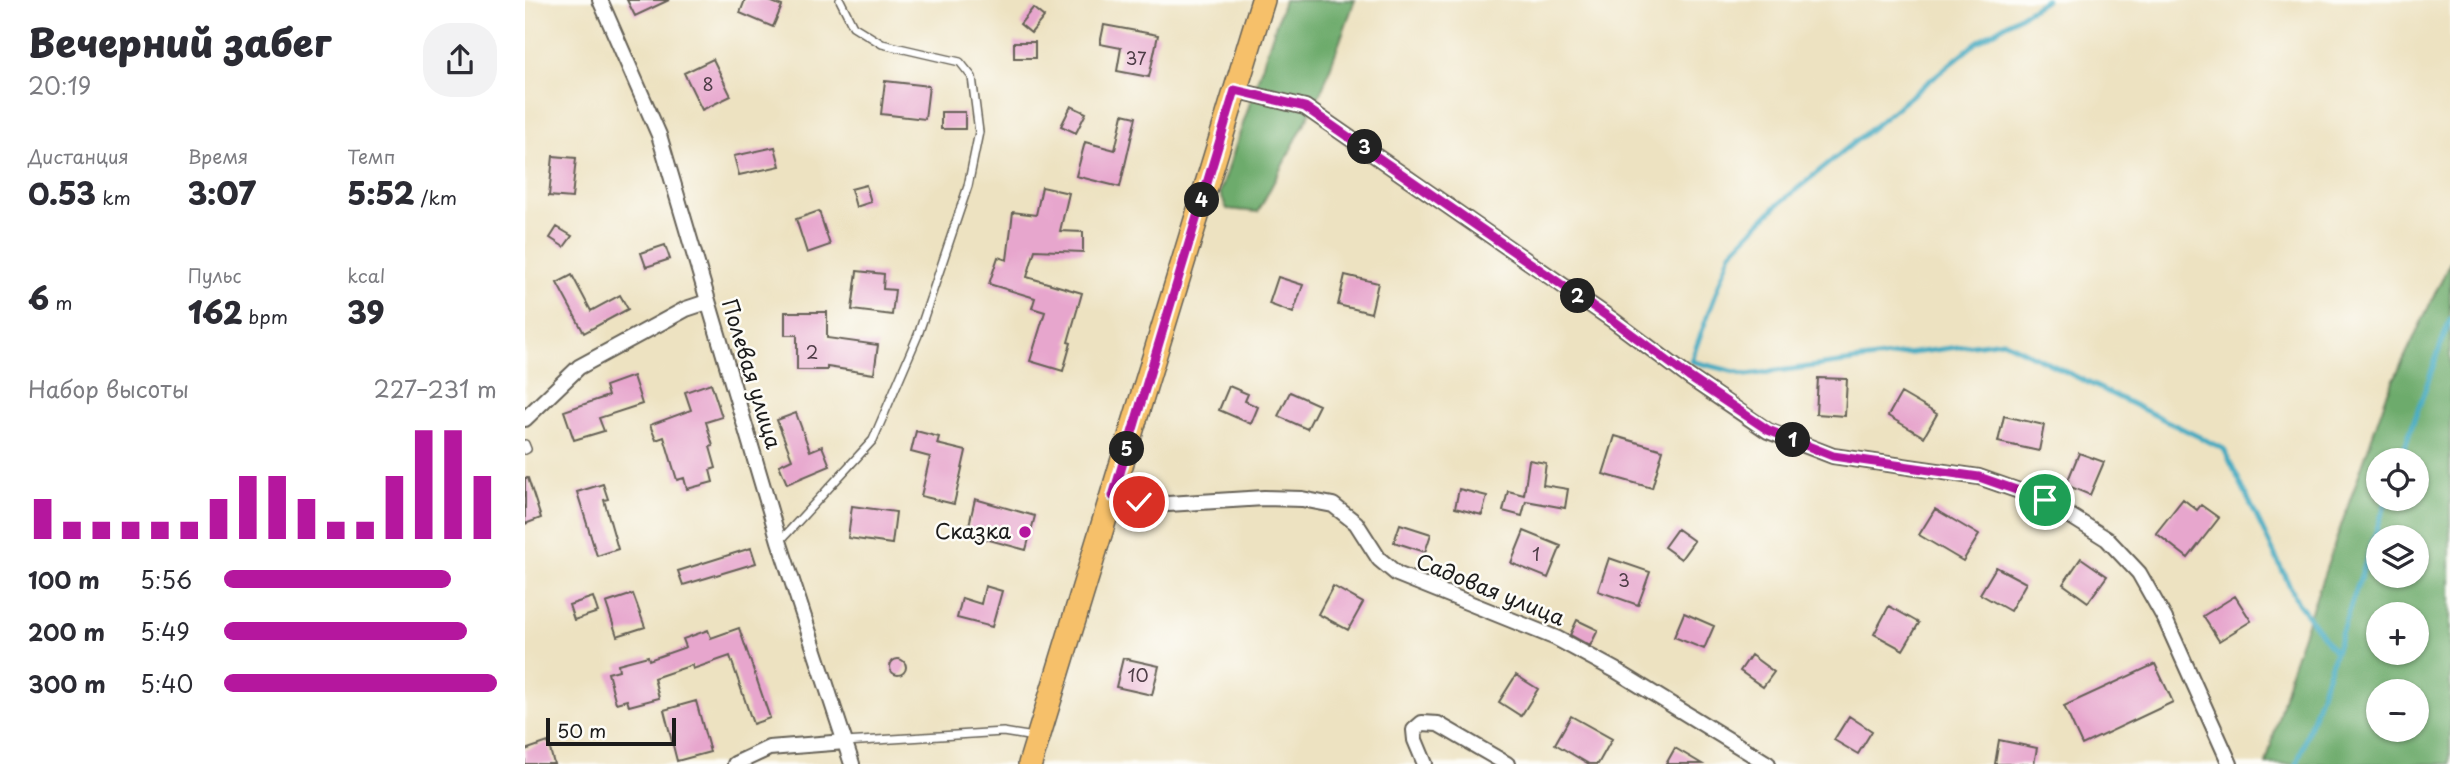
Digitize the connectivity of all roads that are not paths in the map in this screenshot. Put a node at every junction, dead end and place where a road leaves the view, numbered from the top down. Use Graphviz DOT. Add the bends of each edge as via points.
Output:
graph roads {
  1 [pos="600,0"];
  2 [pos="841,0"];
  3 [pos="1263,0"];
  4 [pos="1235,90"];
  5 [pos="707,302"];
  6 [pos="525,419"];
  7 [pos="525,444"];
  8 [pos="525,450"];
  9 [pos="1113,496"];
  10 [pos="779,541"];
  11 [pos="1038,738"];
  12 [pos="845,742"];
  13 [pos="735,764"];
  14 [pos="852,764"];
  15 [pos="1030,764"];
  16 [pos="1425,764"];
  17 [pos="1507,764"];
  18 [pos="1768,764"];
  19 [pos="2230,764"];
  1 -- 5 [label="street, Полевая улица" via="659,135"];
  2 -- 10 [label="lane" via="853,26 882,44 960,62 972,77 979,132 968,186 918,335 873,440"];
  3 -- 4 [label="main road"];
  4 -- 9 [label="main road"];
  4 -- 19 [label="street" via="1305,107 1768,430 1833,456 1979,477 2045,500 2107,538 2139,573 2165,619"];
  5 -- 6 [label="street" via="685,309 579,367"];
  5 -- 10 [label="street, Полевая улица"];
  7 -- 8 [label="lane"];
  9 -- 11 [label="main road"];
  9 -- 18 [label="street, Садовая улица" via="1168,504 1264,498 1333,505 1356,523 1379,559 1397,575 1556,638"];
  10 -- 12 [label="street, Полевая улица"];
  11 -- 12 [label="lane" via="1003,732"];
  11 -- 15 [label="main road"];
  12 -- 13 [label="street" via="769,748"];
  12 -- 14 [label="street, Полевая улица"];
  16 -- 17 [label="street" via="1414,730 1422,723 1438,724"];
}
